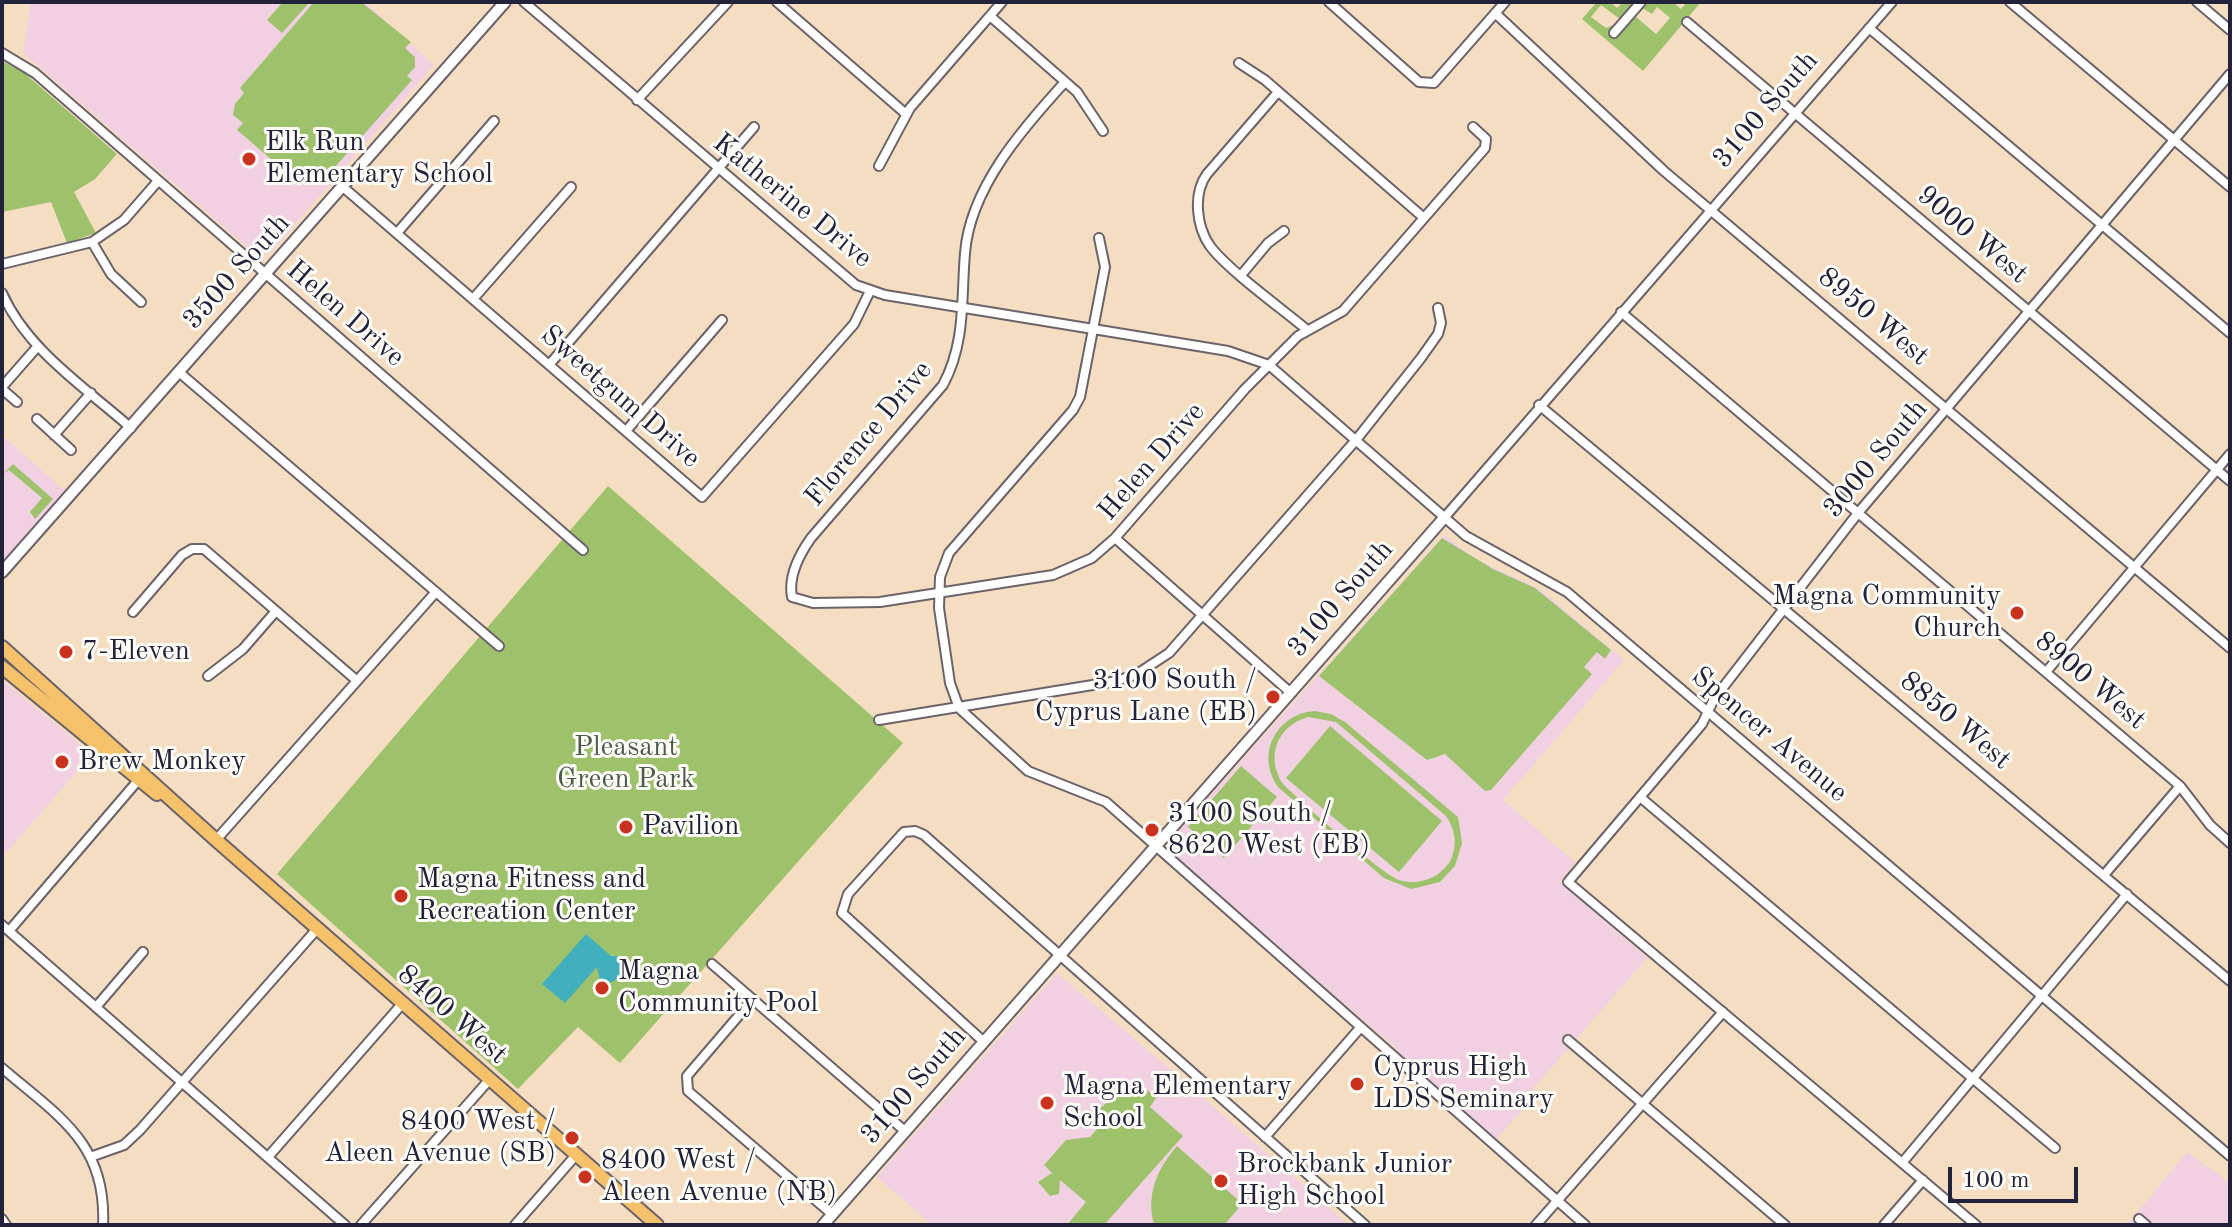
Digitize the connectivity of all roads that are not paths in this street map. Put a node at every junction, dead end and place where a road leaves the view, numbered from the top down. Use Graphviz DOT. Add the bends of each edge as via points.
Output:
graph roads {
  1 [pos="505,2"];
  2 [pos="524,2"];
  3 [pos="728,2"];
  4 [pos="777,2"];
  5 [pos="1002,2"];
  6 [pos="1329,2"];
  7 [pos="1505,2"];
  8 [pos="1641,2"];
  9 [pos="1892,2"];
  10 [pos="2010,2"];
  11 [pos="2197,2"];
  12 [pos="1495,13"];
  13 [pos="990,16"];
  14 [pos="1687,22"];
  15 [pos="1869,28"];
  16 [pos="2230,30"];
  17 [pos="1614,33"];
  18 [pos="2,53"];
  19 [pos="1239,63"];
  20 [pos="2230,74"];
  21 [pos="1065,82"];
  22 [pos="1278,92"];
  23 [pos="637,100"];
  24 [pos="906,114"];
  25 [pos="1794,114"];
  26 [pos="494,121"];
  27 [pos="754,127"];
  28 [pos="1473,127"];
  29 [pos="1103,131"];
  30 [pos="2174,140"];
  31 [pos="879,166"];
  32 [pos="718,169"];
  33 [pos="158,181"];
  34 [pos="343,187"];
  35 [pos="571,187"];
  36 [pos="2230,187"];
  37 [pos="1711,209"];
  38 [pos="1424,218"];
  39 [pos="2102,225"];
  40 [pos="1284,231"];
  41 [pos="397,233"];
  42 [pos="1099,238"];
  43 [pos="92,242"];
  44 [pos="2,264"];
  45 [pos="1242,274"];
  46 [pos="267,275"];
  47 [pos="870,291"];
  48 [pos="2,293"];
  49 [pos="473,299"];
  50 [pos="141,302"];
  51 [pos="964,308"];
  52 [pos="1438,308"];
  53 [pos="2028,311"];
  54 [pos="1621,312"];
  55 [pos="722,320"];
  56 [pos="1306,329"];
  57 [pos="1094,330"];
  58 [pos="2230,333"];
  59 [pos="38,346"];
  60 [pos="549,365"];
  61 [pos="1269,365"];
  62 [pos="180,373"];
  63 [pos="2,388"];
  64 [pos="91,393"];
  65 [pos="17,402"];
  66 [pos="1539,405"];
  67 [pos="1947,409"];
  68 [pos="37,419"];
  69 [pos="131,428"];
  70 [pos="626,431"];
  71 [pos="54,435"];
  72 [pos="1356,440"];
  73 [pos="71,450"];
  74 [pos="2230,454"];
  75 [pos="2217,470"];
  76 [pos="2230,481"];
  77 [pos="1858,513"];
  78 [pos="1444,518"];
  79 [pos="1115,538"];
  80 [pos="583,550"];
  81 [pos="2135,567"];
  82 [pos="2,572"];
  83 [pos="939,591"];
  84 [pos="435,593"];
  85 [pos="792,597"];
  86 [pos="1785,608"];
  87 [pos="276,611"];
  88 [pos="133,612"];
  89 [pos="1202,615"];
  90 [pos="499,646"];
  91 [pos="2,647"];
  92 [pos="2230,648"];
  93 [pos="2,667"];
  94 [pos="2046,672"];
  95 [pos="208,676"];
  96 [pos="355,679"];
  97 [pos="1291,693"];
  98 [pos="959,708"];
  99 [pos="1708,713"];
  100 [pos="879,720"];
  101 [pos="142,776"];
  102 [pos="2180,786"];
  103 [pos="1640,797"];
  104 [pos="216,840"];
  105 [pos="2229,842"];
  106 [pos="1155,847"];
  107 [pos="2104,875"];
  108 [pos="2127,894"];
  109 [pos="5,928"];
  110 [pos="317,929"];
  111 [pos="143,952"];
  112 [pos="1060,955"];
  113 [pos="712,964"];
  114 [pos="2230,981"];
  115 [pos="2043,996"];
  116 [pos="753,999"];
  117 [pos="402,1004"];
  118 [pos="96,1007"];
  119 [pos="1723,1012"];
  120 [pos="1360,1028"];
  121 [pos="1568,1040"];
  122 [pos="984,1042"];
  123 [pos="2,1068"];
  124 [pos="490,1079"];
  125 [pos="1973,1079"];
  126 [pos="183,1081"];
  127 [pos="1642,1103"];
  128 [pos="906,1132"];
  129 [pos="1265,1137"];
  130 [pos="2055,1148"];
  131 [pos="576,1155"];
  132 [pos="93,1156"];
  133 [pos="2230,1156"];
  134 [pos="268,1157"];
  135 [pos="1902,1163"];
  136 [pos="1923,1180"];
  137 [pos="1557,1201"];
  138 [pos="833,1215"];
  139 [pos="2,1219"];
  140 [pos="6,1225"];
  141 [pos="103,1225"];
  142 [pos="345,1225"];
  143 [pos="361,1225"];
  144 [pos="515,1225"];
  145 [pos="657,1225"];
  146 [pos="823,1225"];
  147 [pos="1365,1225"];
  148 [pos="1536,1225"];
  149 [pos="1585,1225"];
  150 [pos="1785,1225"];
  151 [pos="1884,1225"];
  152 [pos="1976,1225"];
  1 -- 34 [label="street, 3500 South"];
  2 -- 23 [label="street, Katherine Drive"];
  3 -- 23 [label="street"];
  4 -- 24 [label="street"];
  5 -- 13 [label="street"];
  6 -- 12 [label="street" via="1427,84 1434,83"];
  7 -- 12 [label="street"];
  8 -- 17 [label="street"];
  9 -- 15 [label="street, 3100 South"];
  10 -- 30 [label="street"];
  11 -- 16 [label="street"];
  12 -- 37 [label="street, 8950 West"];
  13 -- 21 [label="street"];
  13 -- 24 [label="street"];
  14 -- 25 [label="street, 9000 West"];
  15 -- 25 [label="street, 3100 South"];
  15 -- 39 [label="street"];
  18 -- 33 [label="street, Helen Drive" via="35,73"];
  19 -- 22 [label="street"];
  20 -- 30 [label="street, 3000 South"];
  21 -- 29 [label="street" via="1088,104"];
  21 -- 51 [label="street, Florence Drive" via="996,169 968,234"];
  22 -- 38 [label="street"];
  22 -- 45 [label="street" via="1207,174 1197,194 1208,242"];
  23 -- 32 [label="street, Katherine Drive"];
  24 -- 31 [label="street"];
  25 -- 37 [label="street, 3100 South"];
  25 -- 53 [label="street, 9000 West"];
  26 -- 41 [label="street"];
  27 -- 32 [label="street"];
  28 -- 38 [label="street, Helen Drive" via="1488,143"];
  30 -- 36 [label="street"];
  30 -- 39 [label="street, 3000 South"];
  32 -- 47 [label="street, Katherine Drive" via="840,275"];
  32 -- 60 [label="street"];
  33 -- 43 [label="street" via="124,220"];
  33 -- 46 [label="street, Helen Drive"];
  34 -- 41 [label="street, Sweetgum Drive"];
  34 -- 46 [label="street, 3500 South"];
  35 -- 49 [label="street"];
  37 -- 54 [label="street, 3100 South"];
  37 -- 67 [label="street, 8950 West"];
  38 -- 56 [label="street, Helen Drive" via="1343,311"];
  39 -- 53 [label="street, 3000 South"];
  39 -- 58 [label="street"];
  40 -- 45 [label="street"];
  41 -- 49 [label="street, Sweetgum Drive"];
  42 -- 57 [label="street" via="1105,267"];
  43 -- 44 [label="street"];
  43 -- 50 [label="street" via="111,274"];
  45 -- 56 [label="street"];
  46 -- 62 [label="street, 3500 South"];
  46 -- 80 [label="street, Helen Drive"];
  47 -- 51 [label="street, Katherine Drive"];
  47 -- 70 [label="street, Sweetgum Drive" via="854,324 702,497"];
  48 -- 59 [label="street"];
  49 -- 60 [label="street, Sweetgum Drive"];
  51 -- 57 [label="street, Katherine Drive"];
  51 -- 85 [label="street, Florence Drive" via="958,350 943,385 811,538 797,563"];
  52 -- 72 [label="street" via="1441,323 1430,347"];
  53 -- 67 [label="street, 3000 South"];
  53 -- 75 [label="street, 9000 West"];
  54 -- 66 [label="street, 3100 South"];
  54 -- 77 [label="street, 8900 West"];
  55 -- 70 [label="street"];
  56 -- 61 [label="street, Helen Drive"];
  57 -- 61 [label="street, Katherine Drive" via="1228,351"];
  57 -- 83 [label="street" via="1085,384 1073,410 949,553"];
  59 -- 63 [label="street"];
  59 -- 64 [label="street"];
  60 -- 70 [label="street, Sweetgum Drive"];
  61 -- 72 [label="street, Spencer Avenue"];
  61 -- 79 [label="street, Helen Drive"];
  62 -- 69 [label="street, 3500 South"];
  62 -- 84 [label="street"];
  63 -- 65 [label="street"];
  64 -- 69 [label="street"];
  64 -- 71 [label="street"];
  66 -- 78 [label="street, 3100 South"];
  66 -- 86 [label="street, 8850 West"];
  67 -- 77 [label="street, 3000 South"];
  67 -- 81 [label="street, 8950 West"];
  68 -- 71 [label="street"];
  69 -- 82 [label="street, 3500 South"];
  71 -- 73 [label="street"];
  72 -- 78 [label="street, Spencer Avenue"];
  72 -- 89 [label="street"];
  74 -- 75 [label="street"];
  75 -- 76 [label="street, 9000 West"];
  75 -- 81 [label="street"];
  77 -- 86 [label="street, 3000 South"];
  77 -- 94 [label="street, 8900 West"];
  78 -- 97 [label="street, 3100 South"];
  78 -- 99 [label="street, Spencer Avenue" via="1484,549 1567,592"];
  79 -- 83 [label="street, Helen Drive" via="1092,558 1053,575"];
  79 -- 89 [label="street"];
  81 -- 92 [label="street, 8950 West"];
  81 -- 94 [label="street"];
  83 -- 85 [label="street, Helen Drive" via="856,604"];
  83 -- 98 [label="street" via="950,683"];
  84 -- 90 [label="street"];
  84 -- 96 [label="street"];
  86 -- 99 [label="street, 3000 South"];
  86 -- 107 [label="street, 8850 West"];
  87 -- 88 [label="street" via="208,553 192,549"];
  87 -- 95 [label="street" via="243,649"];
  87 -- 96 [label="street"];
  89 -- 97 [label="street"];
  89 -- 98 [label="street" via="1169,653 1137,674"];
  91 -- 101 [label="main road, 8400 West"];
  93 -- 101 [label="main road, 8400 West"];
  94 -- 102 [label="street, 8900 West"];
  96 -- 104 [label="street"];
  97 -- 106 [label="street, 3100 South"];
  98 -- 100 [label="street"];
  98 -- 106 [label="street" via="1028,771 1106,802"];
  99 -- 103 [label="street, 3000 South"];
  99 -- 115 [label="street, Spencer Avenue"];
  101 -- 104 [label="main road, 8400 West"];
  101 -- 109 [label="street"];
  102 -- 105 [label="street, 8900 West"];
  102 -- 107 [label="street"];
  103 -- 119 [label="street, 3000 South" via="1568,882"];
  103 -- 125 [label="street"];
  104 -- 110 [label="main road, 8400 West"];
  106 -- 112 [label="street, 3100 South"];
  106 -- 120 [label="street"];
  107 -- 108 [label="street, 8850 West"];
  108 -- 114 [label="street, 8850 West"];
  108 -- 115 [label="street"];
  109 -- 118 [label="street"];
  110 -- 117 [label="main road, 8400 West"];
  110 -- 126 [label="street"];
  111 -- 118 [label="street"];
  112 -- 122 [label="street, 3100 South"];
  112 -- 122 [label="street" via="924,835 912,831 901,834 848,894 842,911 847,920"];
  112 -- 129 [label="street"];
  113 -- 116 [label="street"];
  115 -- 125 [label="street"];
  115 -- 133 [label="street, Spencer Avenue"];
  116 -- 128 [label="street"];
  116 -- 138 [label="street" via="685,1084"];
  117 -- 124 [label="main road, 8400 West"];
  117 -- 134 [label="street"];
  118 -- 126 [label="street"];
  119 -- 127 [label="street"];
  119 -- 135 [label="street"];
  120 -- 129 [label="street"];
  120 -- 137 [label="street"];
  121 -- 127 [label="street"];
  122 -- 128 [label="street, 3100 South"];
  123 -- 132 [label="street" via="77,1134"];
  124 -- 131 [label="main road, 8400 West"];
  124 -- 143 [label="street"];
  125 -- 130 [label="street"];
  125 -- 135 [label="street"];
  126 -- 132 [label="street" via="124,1145"];
  126 -- 134 [label="street"];
  127 -- 137 [label="street"];
  127 -- 150 [label="street"];
  128 -- 138 [label="street, 3100 South"];
  129 -- 147 [label="street"];
  131 -- 144 [label="street"];
  131 -- 145 [label="main road, 8400 West"];
  132 -- 141 [label="street" via="103,1187"];
  134 -- 142 [label="street"];
  135 -- 136 [label="street"];
  136 -- 151 [label="street"];
  136 -- 152 [label="street"];
  137 -- 148 [label="street"];
  137 -- 149 [label="street"];
  138 -- 146 [label="street, 3100 South"];
  139 -- 140 [label="street"];
}
